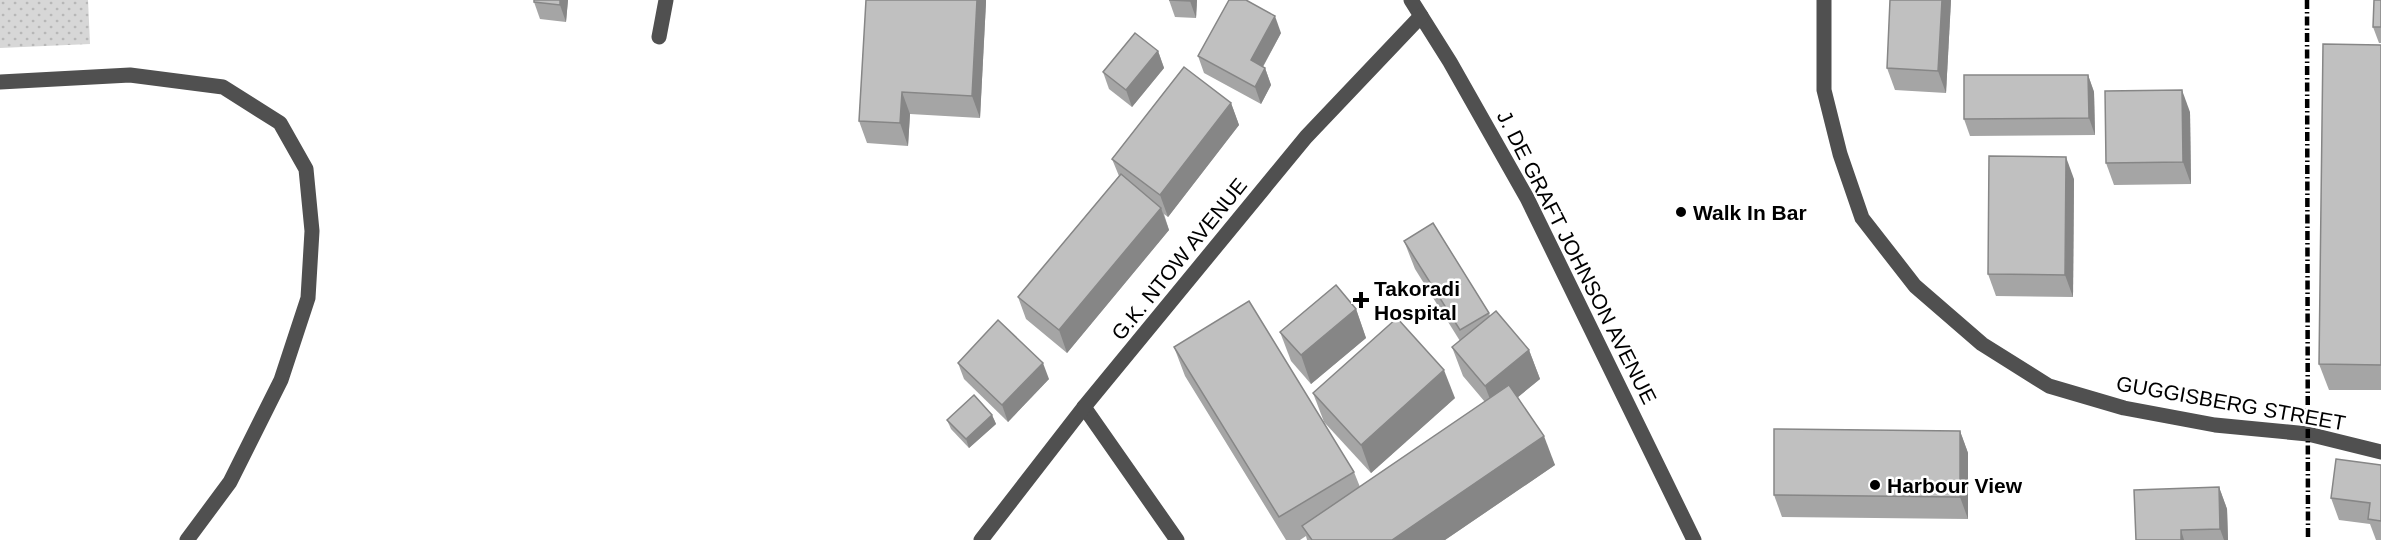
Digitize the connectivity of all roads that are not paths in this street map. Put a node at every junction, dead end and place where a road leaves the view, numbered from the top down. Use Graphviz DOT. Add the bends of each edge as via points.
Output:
graph roads {
  1 [pos="666,0"];
  2 [pos="1411,0"];
  3 [pos="1824,0"];
  4 [pos="1421,16"];
  5 [pos="659,37"];
  6 [pos="0,82"];
  7 [pos="1084,407"];
  8 [pos="2381,452"];
  9 [pos="187,540"];
  10 [pos="981,540"];
  11 [pos="1178,540"];
  12 [pos="1694,540"];
  1 -- 5 [label="street"];
  2 -- 4 [label="street, J. DE GRAFT JOHNSON AVENUE"];
  3 -- 8 [label="street, GUGGISBERG STREET" via="1824,90 1862,218 1915,286 1982,344 2049,386 2124,408 2216,425 2308,434"];
  4 -- 7 [label="street, G.K. NTOW AVENUE" via="1306,137"];
  4 -- 12 [label="street, J. DE GRAFT JOHNSON AVENUE" via="1527,198"];
  6 -- 9 [label="street" via="130,75 223,87 280,123 306,169 312,231 308,298 276,391 230,482"];
  7 -- 10 [label="street, G.K. NTOW AVENUE"];
  7 -- 11 [label="street"];
}
